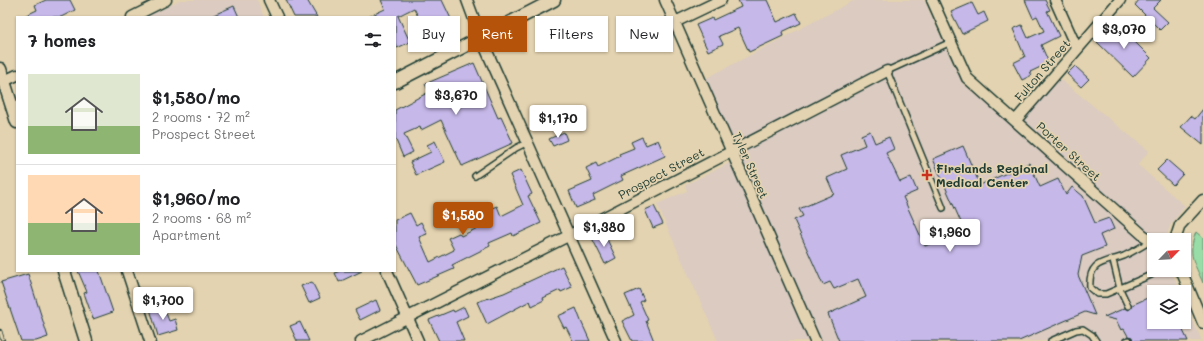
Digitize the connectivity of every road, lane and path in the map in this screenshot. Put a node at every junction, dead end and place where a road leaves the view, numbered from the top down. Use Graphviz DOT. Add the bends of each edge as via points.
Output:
graph roads {
  1 [pos="166,0"];
  2 [pos="269,0"];
  3 [pos="466,0"];
  4 [pos="554,0"];
  5 [pos="665,0"];
  6 [pos="721,0"];
  7 [pos="932,0"];
  8 [pos="1055,0"];
  9 [pos="1120,0"];
  10 [pos="134,16"];
  11 [pos="277,16"];
  12 [pos="472,16"];
  13 [pos="523,16"];
  14 [pos="674,22"];
  15 [pos="952,42"];
  16 [pos="468,45"];
  17 [pos="1078,50"];
  18 [pos="487,52"];
  19 [pos="0,69"];
  20 [pos="887,71"];
  21 [pos="16,75"];
  22 [pos="4,81"];
  23 [pos="396,81"];
  24 [pos="16,119"];
  25 [pos="1016,120"];
  26 [pos="528,142"];
  27 [pos="730,152"];
  28 [pos="475,176"];
  29 [pos="1203,200"];
  30 [pos="943,208"];
  31 [pos="1177,233"];
  32 [pos="570,235"];
  33 [pos="1147,237"];
  34 [pos="1147,244"];
  35 [pos="1113,260"];
  36 [pos="64,272"];
  37 [pos="127,272"];
  38 [pos="387,272"];
  39 [pos="1147,277"];
  40 [pos="1184,277"];
  41 [pos="1120,289"];
  42 [pos="1128,306"];
  43 [pos="407,317"];
  44 [pos="1203,323"];
  45 [pos="812,340"];
  46 [pos="86,341"];
  47 [pos="150,341"];
  48 [pos="360,341"];
  49 [pos="418,341"];
  50 [pos="616,341"];
  51 [pos="1051,341"];
  52 [pos="1096,341"];
  1 -- 10 [label="street"];
  2 -- 11 [label="street"];
  3 -- 12 [label="street"];
  4 -- 13 [label="street"];
  5 -- 14 [label="street, Tyler Street"];
  6 -- 14 [label="street"];
  7 -- 15 [label="street"];
  8 -- 17 [label="street"];
  9 -- 17 [label="street, Fulton Street"];
  14 -- 27 [label="street, Tyler Street"];
  15 -- 20 [label="lane"];
  15 -- 25 [label="street, Porter Street" via="967,78"];
  16 -- 23 [label="street"];
  17 -- 25 [label="street, Fulton Street"];
  18 -- 26 [label="street"];
  19 -- 22 [label="street"];
  20 -- 27 [label="street, Prospect Street"];
  20 -- 30 [label="lane"];
  21 -- 22 [label="street"];
  22 -- 24 [label="street"];
  25 -- 33 [label="street, Porter Street"];
  26 -- 28 [label="lane"];
  26 -- 32 [label="street"];
  27 -- 32 [label="street, Prospect Street"];
  27 -- 45 [label="street, Tyler Street"];
  29 -- 31 [label="street" via="1180,225"];
  32 -- 43 [label="street, Prospect Street"];
  32 -- 50 [label="street"];
  34 -- 35 [label="lane"];
  35 -- 41 [label="lane"];
  35 -- 41 [label="lane" via="1103,261 1097,265 1090,279 1090,288 1097,294"];
  36 -- 46 [label="street"];
  37 -- 47 [label="street"];
  38 -- 43 [label="street"];
  39 -- 41 [label="lane"];
  40 -- 44 [label="street"];
  41 -- 42 [label="lane"];
  43 -- 48 [label="street, Prospect Street"];
  43 -- 49 [label="street"];
  51 -- 52 [label="lane" via="1083,328"];
}
